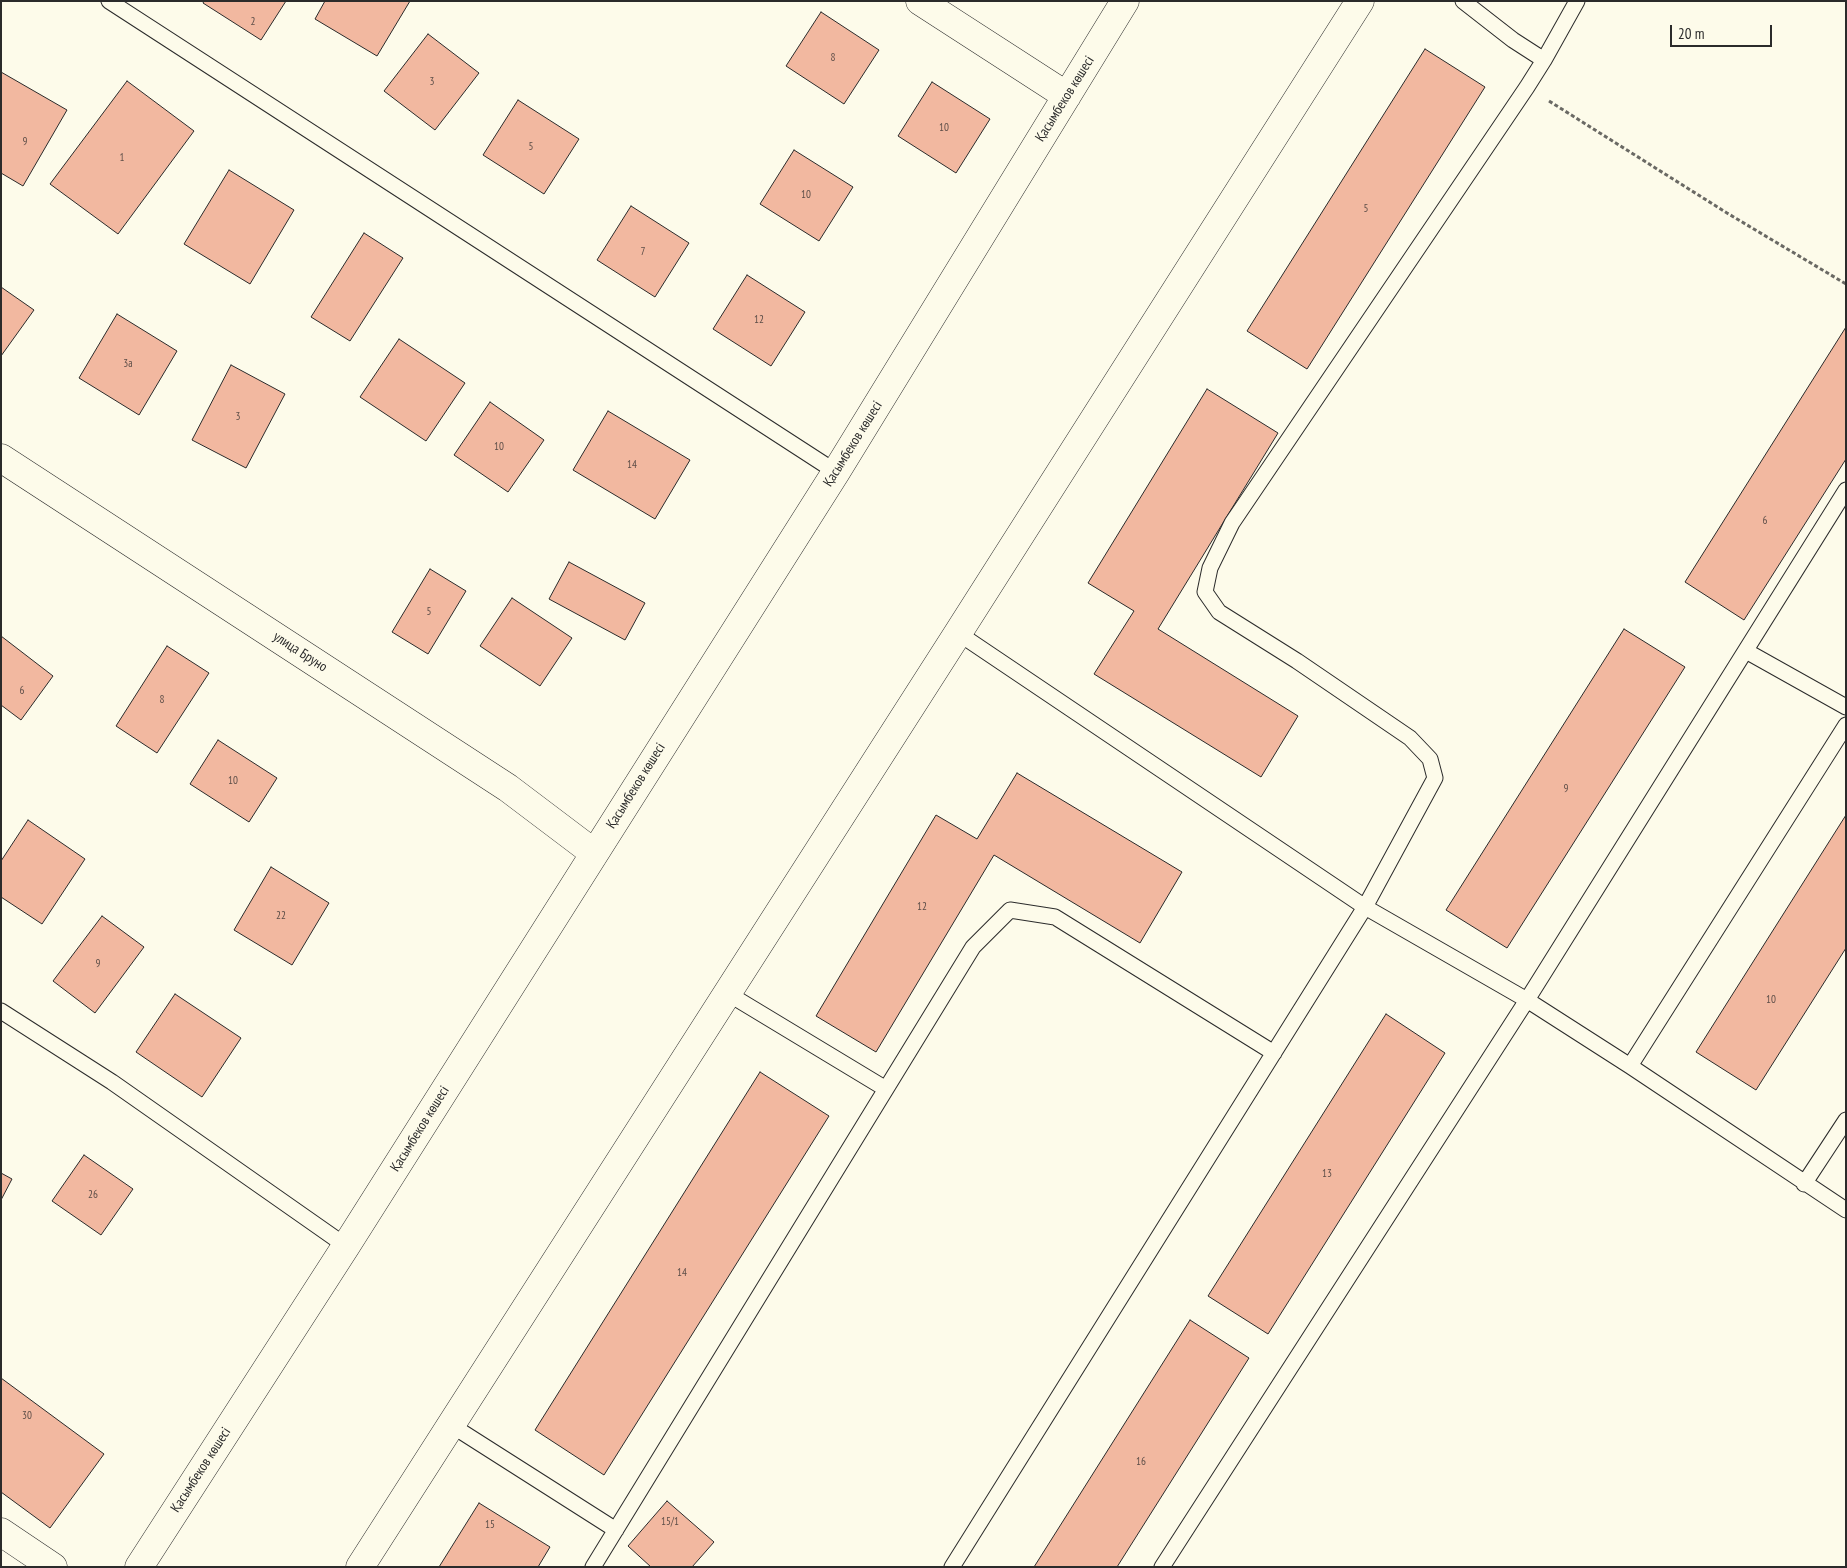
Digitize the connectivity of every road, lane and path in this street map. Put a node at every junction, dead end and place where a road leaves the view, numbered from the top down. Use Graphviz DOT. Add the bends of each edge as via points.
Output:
graph roads {
  1 [pos="109,1"];
  2 [pos="920,1"];
  3 [pos="1125,1"];
  4 [pos="1360,1"];
  5 [pos="1463,1"];
  6 [pos="1577,1"];
  7 [pos="1544,60"];
  8 [pos="1527,87"];
  9 [pos="1067,96"];
  10 [pos="1846,284"];
  11 [pos="1,458"];
  12 [pos="836,472"];
  13 [pos="1846,490"];
  14 [pos="958,633"];
  15 [pos="1746,650"];
  16 [pos="1846,707"];
  17 [pos="1846,724"];
  18 [pos="594,853"];
  19 [pos="1365,907"];
  20 [pos="727,993"];
  21 [pos="1527,1000"];
  22 [pos="1,1011"];
  23 [pos="1274,1053"];
  24 [pos="1630,1066"];
  25 [pos="886,1089"];
  26 [pos="1846,1120"];
  27 [pos="1804,1184"];
  28 [pos="1846,1210"];
  29 [pos="346,1246"];
  30 [pos="451,1425"];
  31 [pos="616,1530"];
  32 [pos="1,1532"];
  33 [pos="52,1567"];
  34 [pos="139,1567"];
  35 [pos="360,1567"];
  36 [pos="593,1567"];
  37 [pos="952,1567"];
  38 [pos="1162,1567"];
  1 -- 12 [label="lane"];
  2 -- 9 [label="street"];
  3 -- 9 [label="street, Қасымбеков көшесі"];
  4 -- 14 [label="street"];
  5 -- 7 [label="lane"];
  6 -- 7 [label="lane"];
  7 -- 8 [label="lane"];
  8 -- 10 [label="path"];
  8 -- 19 [label="lane" via="1232,524 1210,568 1205,592 1219,612 1410,738 1430,760 1435,778"];
  9 -- 12 [label="street, Қасымбеков көшесі"];
  11 -- 18 [label="street, улица Бруно" via="508,788"];
  12 -- 18 [label="street, Қасымбеков көшесі"];
  13 -- 15 [label="lane"];
  14 -- 19 [label="lane"];
  14 -- 20 [label="street"];
  15 -- 16 [label="lane"];
  15 -- 21 [label="lane"];
  17 -- 24 [label="lane"];
  18 -- 29 [label="street, Қасымбеков көшесі"];
  19 -- 21 [label="lane"];
  19 -- 23 [label="lane"];
  20 -- 25 [label="lane"];
  20 -- 30 [label="street"];
  21 -- 24 [label="lane"];
  21 -- 38 [label="lane"];
  22 -- 29 [label="lane" via="112,1082"];
  23 -- 25 [label="lane" via="1055,917 1010,910 973,947"];
  23 -- 37 [label="lane"];
  24 -- 27 [label="lane"];
  25 -- 31 [label="lane"];
  26 -- 27 [label="lane"];
  27 -- 28 [label="lane"];
  29 -- 34 [label="street, Қасымбеков көшесі"];
  30 -- 31 [label="lane"];
  30 -- 35 [label="street"];
  31 -- 36 [label="lane"];
  32 -- 33 [label="street"];
}
